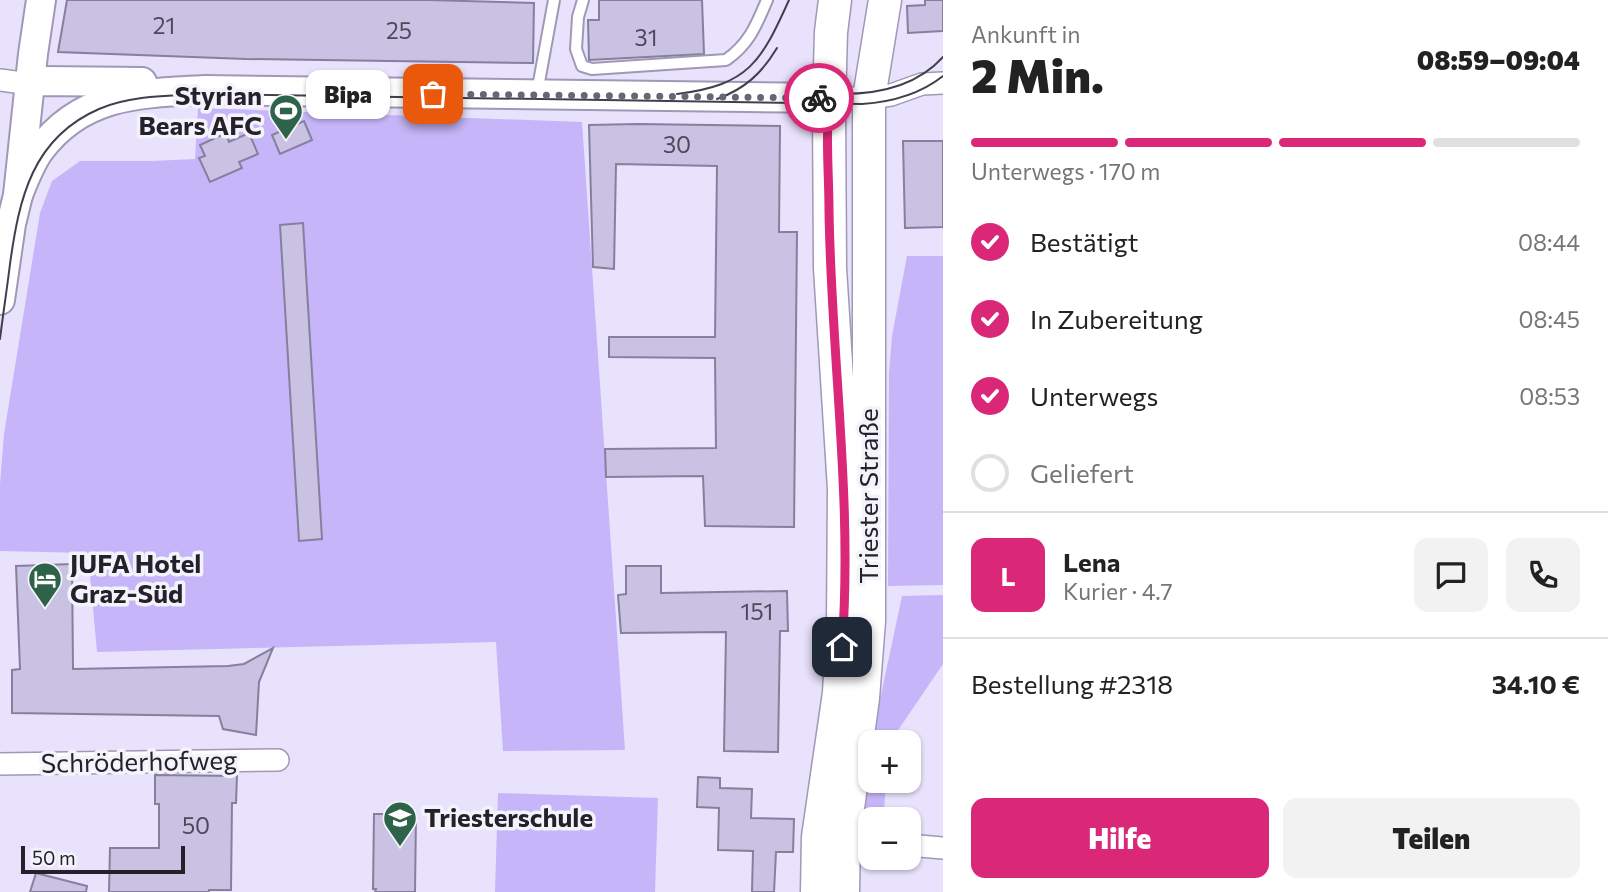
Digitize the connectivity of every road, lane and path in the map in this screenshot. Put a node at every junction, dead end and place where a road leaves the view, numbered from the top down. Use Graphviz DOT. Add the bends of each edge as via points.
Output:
graph roads {
  1 [pos="41,0"];
  2 [pos="554,0"];
  3 [pos="583,0"];
  4 [pos="767,0"];
  5 [pos="835,0"];
  6 [pos="885,0"];
  7 [pos="0,80"];
  8 [pos="943,83"];
  9 [pos="30,84"];
  10 [pos="205,90"];
  11 [pos="537,96"];
  12 [pos="830,98"];
  13 [pos="869,98"];
  14 [pos="58,129"];
  15 [pos="18,195"];
  16 [pos="0,300"];
  17 [pos="278,760"];
  18 [pos="0,764"];
  19 [pos="857,839"];
  20 [pos="921,846"];
  21 [pos="943,848"];
  22 [pos="817,892"];
  23 [pos="843,892"];
  1 -- 9 [label="street"];
  2 -- 11 [label="lane"];
  3 -- 4 [label="lane" via="576,49 582,66 592,69 726,61 756,26"];
  5 -- 12 [label="main road, Triester Straße"];
  6 -- 13 [label="main road, Triester Straße"];
  7 -- 9 [label="street"];
  8 -- 13 [label="street"];
  9 -- 10 [label="street" via="162,81"];
  9 -- 14 [label="street" via="43,120"];
  9 -- 15 [label="street"];
  10 -- 11 [label="street"];
  10 -- 14 [label="street" via="118,97"];
  11 -- 12 [label="street"];
  12 -- 13 [label="street"];
  12 -- 22 [label="main road, Triester Straße" via="830,268 844,489 844,624 818,837"];
  13 -- 19 [label="main road, Triester Straße" via="869,621"];
  14 -- 15 [label="street" via="33,160"];
  15 -- 16 [label="street"];
  17 -- 18 [label="street, Schröderhofweg"];
  19 -- 23 [label="main road, Triester Straße"];
  20 -- 21 [label="street"];
}
